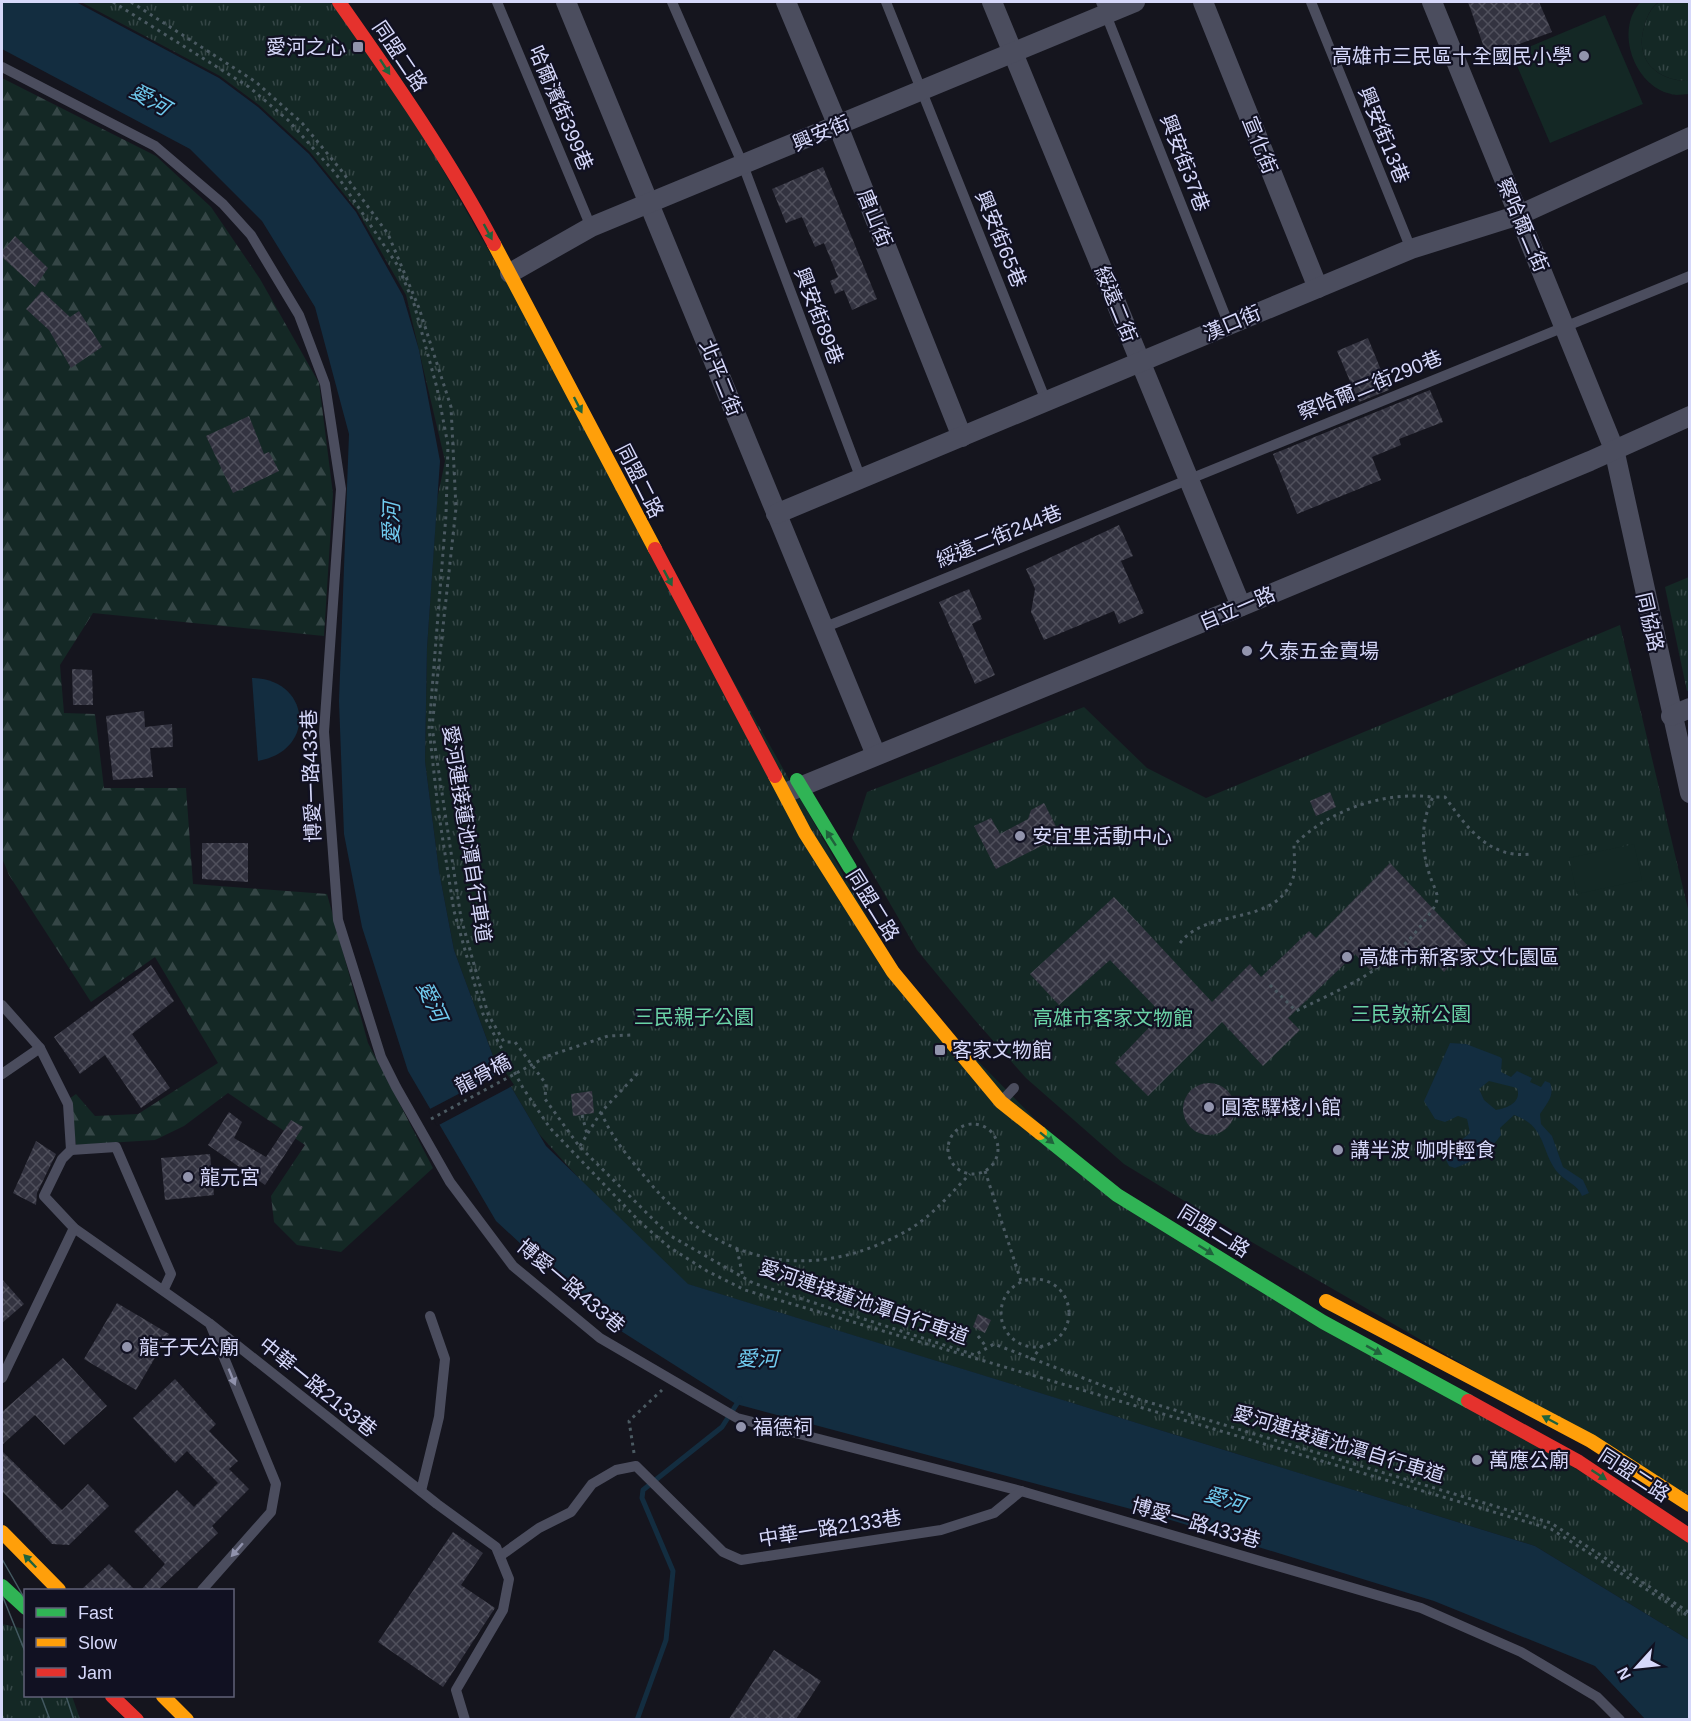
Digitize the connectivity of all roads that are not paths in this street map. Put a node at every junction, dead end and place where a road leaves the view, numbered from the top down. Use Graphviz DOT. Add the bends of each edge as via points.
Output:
graph roads {
  1 [pos="339,2"];
  2 [pos="498,2"];
  3 [pos="566,2"];
  4 [pos="672,2"];
  5 [pos="786,2"];
  6 [pos="886,2"];
  7 [pos="992,2"];
  8 [pos="1135,2"];
  9 [pos="1203,2"];
  10 [pos="1311,2"];
  11 [pos="1432,2"];
  12 [pos="1104,8"];
  13 [pos="1013,53"];
  14 [pos="2,67"];
  15 [pos="922,90"];
  16 [pos="838,126"];
  17 [pos="1689,137"];
  18 [pos="743,165"];
  19 [pos="650,204"];
  20 [pos="1518,215"];
  21 [pos="591,227"];
  22 [pos="1411,249"];
  23 [pos="522,264"];
  24 [pos="1689,276"];
  25 [pos="1318,288"];
  26 [pos="1229,325"];
  27 [pos="1565,326"];
  28 [pos="1140,362"];
  29 [pos="1046,401"];
  30 [pos="1689,416"];
  31 [pos="962,437"];
  32 [pos="1614,449"];
  33 [pos="1188,477"];
  34 [pos="861,479"];
  35 [pos="776,514"];
  36 [pos="1241,606"];
  37 [pos="823,628"];
  38 [pos="1689,708"];
  39 [pos="1671,716"];
  40 [pos="876,755"];
  41 [pos="790,768"];
  42 [pos="791,791"];
  43 [pos="1689,794"];
  44 [pos="859,883"];
  45 [pos="2,1005"];
  46 [pos="39,1048"];
  47 [pos="2,1074"];
  48 [pos="1014,1087"];
  49 [pos="1001,1102"];
  50 [pos="71,1149"];
  51 [pos="74,1228"];
  52 [pos="164,1289"];
  53 [pos="1313,1293"];
  54 [pos="430,1316"];
  55 [pos="209,1323"];
  56 [pos="5,1356"];
  57 [pos="2,1378"];
  58 [pos="421,1491"];
  59 [pos="1020,1491"];
  60 [pos="1689,1505"];
  61 [pos="1689,1536"];
  62 [pos="4,1539"];
  63 [pos="500,1556"];
  64 [pos="2,1586"];
  65 [pos="58,1589"];
  66 [pos="203,1589"];
  67 [pos="24,1606"];
  68 [pos="114,1697"];
  69 [pos="165,1697"];
  70 [pos="136,1719"];
  71 [pos="187,1719"];
  72 [pos="465,1719"];
  73 [pos="1620,1719"];
  1 -- 23 [label="street, 同盟二路, one-way" via="469,197"];
  2 -- 21 [label="lane, 哈爾濱街399巷"];
  3 -- 19 [label="street, 北平二街"];
  4 -- 18 [label="lane, 興安街89巷"];
  5 -- 16 [label="street, 唐山街"];
  6 -- 15 [label="lane, 興安街65巷"];
  7 -- 13 [label="street, 綏遠二街"];
  8 -- 12 [label="street, 興安街"];
  9 -- 25 [label="street, 宣化街"];
  10 -- 22 [label="lane, 興安街13巷"];
  11 -- 20 [label="street, 察哈爾二街"];
  12 -- 13 [label="street, 興安街"];
  12 -- 26 [label="lane, 興安街37巷"];
  13 -- 15 [label="street, 興安街"];
  13 -- 28 [label="street, 綏遠二街"];
  14 -- 59 [label="lane, 博愛一路433巷" via="155,146 223,204 251,235 299,315 325,384 341,489 324,732 338,920 381,1057 450,1182 513,1266 600,1338 737,1418"];
  15 -- 16 [label="street, 興安街"];
  15 -- 29 [label="lane, 興安街65巷"];
  16 -- 18 [label="street, 興安街"];
  16 -- 31 [label="street, 唐山街"];
  17 -- 20 [label="street, 漢口街"];
  18 -- 19 [label="street, 興安街"];
  18 -- 34 [label="lane, 興安街89巷"];
  19 -- 21 [label="street, 興安街"];
  19 -- 35 [label="street, 北平二街"];
  20 -- 22 [label="street, 漢口街"];
  20 -- 27 [label="street, 察哈爾二街"];
  21 -- 23 [label="street, 興安街"];
  22 -- 25 [label="street, 漢口街"];
  23 -- 42 [label="street, 同盟二路, one-way"];
  24 -- 27 [label="lane, 察哈爾二街290巷"];
  25 -- 26 [label="street, 漢口街"];
  26 -- 28 [label="street, 漢口街"];
  27 -- 32 [label="street, 察哈爾二街"];
  27 -- 33 [label="lane, 察哈爾二街290巷"];
  28 -- 29 [label="street, 漢口街"];
  28 -- 33 [label="street, 綏遠二街"];
  29 -- 31 [label="street, 漢口街"];
  30 -- 32 [label="street, 自立一路"];
  31 -- 34 [label="street, 漢口街"];
  32 -- 36 [label="street, 自立一路"];
  32 -- 39 [label="street, 同協路"];
  33 -- 36 [label="street, 綏遠二街"];
  33 -- 37 [label="lane, 綏遠二街244巷"];
  34 -- 35 [label="street, 漢口街"];
  35 -- 37 [label="street, 北平二街"];
  36 -- 40 [label="street, 自立一路"];
  37 -- 40 [label="street, 北平二街"];
  38 -- 39 [label="street"];
  39 -- 43 [label="street, 同協路"];
  40 -- 42 [label="street, 自立一路"];
  41 -- 42 [label="street, 同盟二路"];
  44 -- 42 [label="street, 同盟二路, one-way"];
  42 -- 49 [label="street, 同盟二路" via="893,972"];
  45 -- 46 [label="lane"];
  46 -- 47 [label="lane"];
  46 -- 50 [label="lane" via="68,1104"];
  48 -- 49 [label="lane"];
  49 -- 61 [label="street, 同盟二路, one-way" via="1117,1195 1323,1322 1579,1462"];
  50 -- 51 [label="lane, 中華一路2133巷" via="44,1196"];
  50 -- 52 [label="lane" via="116,1148 171,1274"];
  51 -- 52 [label="lane, 中華一路2133巷"];
  51 -- 56 [label="lane"];
  52 -- 55 [label="lane, 中華一路2133巷"];
  60 -- 53 [label="street, 同盟二路, one-way" via="1591,1441"];
  54 -- 58 [label="lane" via="445,1359 439,1417"];
  55 -- 58 [label="lane, 中華一路2133巷"];
  55 -- 66 [label="lane, one-way" via="276,1484 271,1512"];
  56 -- 57 [label="lane"];
  58 -- 63 [label="lane, 中華一路2133巷" via="496,1547"];
  59 -- 63 [label="lane, 中華一路2133巷" via="994,1514 940,1530 741,1560 723,1552 636,1466 616,1470 592,1484 571,1512 539,1528"];
  59 -- 73 [label="lane, 博愛一路433巷" via="1420,1608 1521,1652 1597,1697"];
  65 -- 62 [label="street, one-way"];
  63 -- 72 [label="lane, 中華一路2133巷" via="509,1578 503,1610 456,1690"];
  64 -- 67 [label="street"];
  68 -- 70 [label="street"];
  69 -- 71 [label="street"];
}
